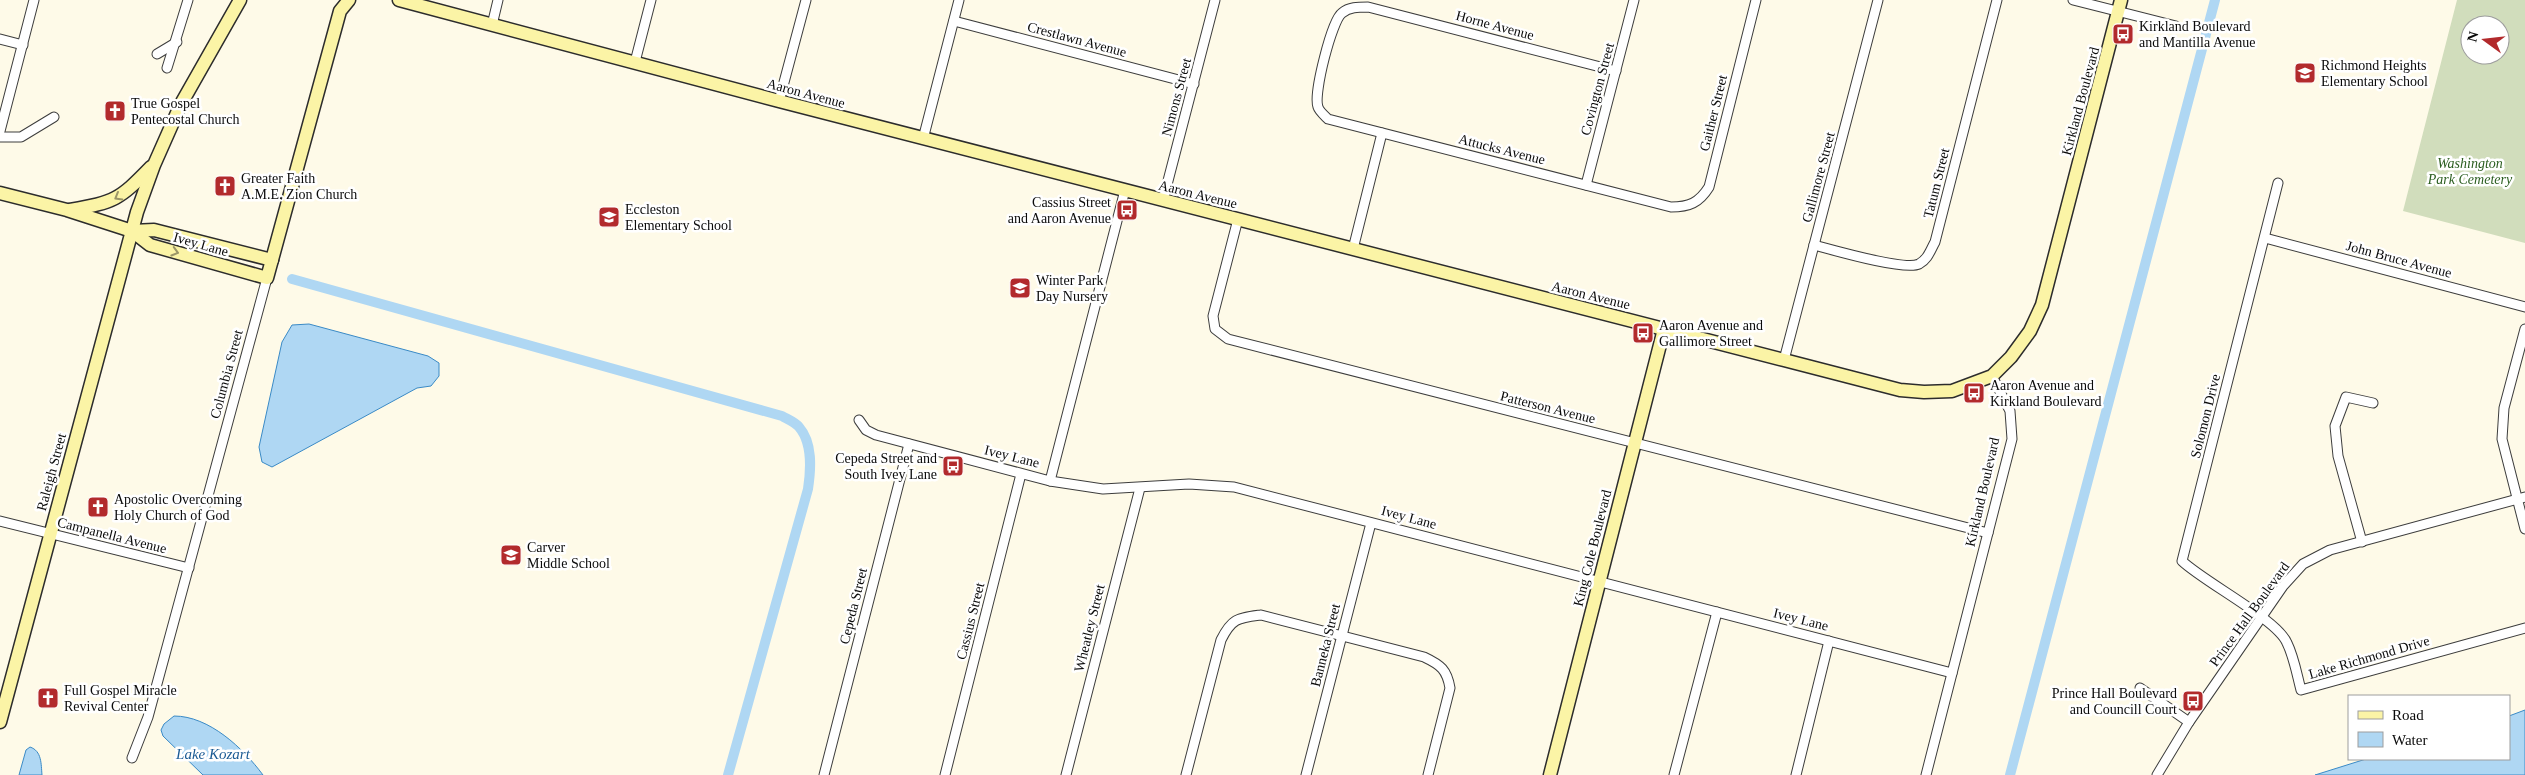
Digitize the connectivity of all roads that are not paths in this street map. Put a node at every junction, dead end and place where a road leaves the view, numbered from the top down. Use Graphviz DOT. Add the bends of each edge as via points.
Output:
graph roads {
  1 [pos="34,0"];
  2 [pos="188,0"];
  3 [pos="240,0"];
  4 [pos="349,0"];
  5 [pos="399,0"];
  6 [pos="498,0"];
  7 [pos="651,0"];
  8 [pos="806,0"];
  9 [pos="959,0"];
  10 [pos="1215,0"];
  11 [pos="1634,0"];
  12 [pos="1756,0"];
  13 [pos="1878,0"];
  14 [pos="1997,0"];
  15 [pos="2073,0"];
  16 [pos="2120,6"];
  17 [pos="954,21"];
  18 [pos="492,25"];
  19 [pos="2176,26"];
  20 [pos="0,39"];
  21 [pos="177,42"];
  22 [pos="23,45"];
  23 [pos="157,54"];
  24 [pos="635,62"];
  25 [pos="167,68"];
  26 [pos="1616,71"];
  27 [pos="1194,84"];
  28 [pos="779,101"];
  29 [pos="54,117"];
  30 [pos="1328,119"];
  31 [pos="0,131"];
  32 [pos="1382,133"];
  33 [pos="0,138"];
  34 [pos="923,139"];
  35 [pos="154,165"];
  36 [pos="2278,183"];
  37 [pos="1586,185"];
  38 [pos="1126,190"];
  39 [pos="0,193"];
  40 [pos="1163,200"];
  41 [pos="1671,207"];
  42 [pos="68,210"];
  43 [pos="1238,219"];
  44 [pos="132,231"];
  45 [pos="2265,238"];
  46 [pos="1814,245"];
  47 [pos="1353,249"];
  48 [pos="272,260"];
  49 [pos="267,278"];
  50 [pos="2525,307"];
  51 [pos="1664,329"];
  52 [pos="2525,329"];
  53 [pos="1784,360"];
  54 [pos="1992,376"];
  55 [pos="2373,403"];
  56 [pos="859,420"];
  57 [pos="1635,443"];
  58 [pos="909,444"];
  59 [pos="1021,474"];
  60 [pos="1050,481"];
  61 [pos="1140,488"];
  62 [pos="2521,498"];
  63 [pos="0,520"];
  64 [pos="1371,523"];
  65 [pos="2525,529"];
  66 [pos="50,533"];
  67 [pos="1988,533"];
  68 [pos="2362,542"];
  69 [pos="189,568"];
  70 [pos="1599,582"];
  71 [pos="1717,612"];
  72 [pos="2262,618"];
  73 [pos="2525,628"];
  74 [pos="1342,636"];
  75 [pos="1829,641"];
  76 [pos="1952,673"];
  77 [pos="2140,688"];
  78 [pos="0,722"];
  79 [pos="2189,722"];
  80 [pos="132,758"];
  81 [pos="824,775"];
  82 [pos="945,775"];
  83 [pos="1066,775"];
  84 [pos="1186,775"];
  85 [pos="1306,775"];
  86 [pos="1428,775"];
  87 [pos="1550,775"];
  88 [pos="1674,775"];
  89 [pos="1796,775"];
  90 [pos="1926,775"];
  91 [pos="2157,775"];
  1 -- 22 [label="street"];
  2 -- 21 [label="street"];
  3 -- 35 [label="street" via="181,104"];
  4 -- 48 [label="street, Columbia Street" via="340,10"];
  5 -- 18 [label="street, Aaron Avenue"];
  6 -- 18 [label="street"];
  7 -- 24 [label="street"];
  8 -- 28 [label="street"];
  9 -- 17 [label="street"];
  10 -- 27 [label="street, Nimons Street"];
  11 -- 26 [label="street, Covington Street"];
  12 -- 41 [label="street, Gaither Street" via="1709,187 1702,200 1686,207"];
  13 -- 46 [label="street, Gallimore Street"];
  14 -- 46 [label="street, Tatum Street" via="1927,259 1917,265 1899,265"];
  15 -- 16 [label="street"];
  16 -- 19 [label="street"];
  16 -- 54 [label="street, Kirkland Boulevard" via="2042,305 2030,331"];
  17 -- 27 [label="street, Crestlawn Avenue"];
  17 -- 34 [label="street"];
  18 -- 24 [label="street, Aaron Avenue"];
  20 -- 22 [label="street"];
  21 -- 23 [label="street"];
  21 -- 25 [label="street"];
  22 -- 31 [label="street"];
  24 -- 28 [label="street, Aaron Avenue"];
  26 -- 30 [label="street, Horne Avenue" via="1368,6 1354,7 1340,13 1334,24 1317,91 1318,107"];
  26 -- 37 [label="street, Covington Street"];
  27 -- 40 [label="street, Nimons Street"];
  28 -- 34 [label="street, Aaron Avenue"];
  29 -- 33 [label="street" via="21,137"];
  30 -- 32 [label="street, Attucks Avenue"];
  32 -- 37 [label="street, Attucks Avenue"];
  32 -- 47 [label="street"];
  34 -- 38 [label="street, Aaron Avenue"];
  35 -- 42 [label="street, one-way" via="113,201"];
  35 -- 44 [label="street"];
  36 -- 45 [label="street, Solomon Drive"];
  37 -- 41 [label="street, Attucks Avenue"];
  38 -- 40 [label="street, Aaron Avenue"];
  38 -- 60 [label="street"];
  39 -- 42 [label="street, Ivey Lane"];
  40 -- 43 [label="street, Aaron Avenue"];
  42 -- 44 [label="street, Ivey Lane"];
  43 -- 47 [label="street, Aaron Avenue"];
  43 -- 57 [label="street, Patterson Avenue" via="1213,316 1215,329 1228,339"];
  44 -- 48 [label="street, Ivey Lane" via="154,230"];
  44 -- 49 [label="street, Ivey Lane, one-way" via="150,245"];
  44 -- 66 [label="street, Raleigh Street"];
  45 -- 50 [label="street, John Bruce Avenue"];
  45 -- 72 [label="street, Solomon Drive" via="2182,561"];
  46 -- 53 [label="street, Gallimore Street"];
  47 -- 51 [label="street, Aaron Avenue"];
  48 -- 49 [label="street, Columbia Street"];
  49 -- 69 [label="street, Columbia Street"];
  51 -- 53 [label="street, Aaron Avenue"];
  51 -- 57 [label="street, King Cole Boulevard"];
  52 -- 62 [label="street" via="2504,408 2502,439"];
  53 -- 54 [label="street, Aaron Avenue" via="1900,390 1924,392 1952,391"];
  54 -- 67 [label="street, Kirkland Boulevard" via="2010,412 2012,439"];
  55 -- 68 [label="street" via="2346,397 2335,426 2338,456"];
  56 -- 58 [label="street, Ivey Lane" via="866,430 876,435"];
  57 -- 67 [label="street, Patterson Avenue"];
  57 -- 70 [label="street, King Cole Boulevard"];
  58 -- 59 [label="street, Ivey Lane"];
  58 -- 81 [label="street, Cepeda Street"];
  59 -- 60 [label="street, Ivey Lane"];
  59 -- 82 [label="street, Cassius Street"];
  60 -- 61 [label="street, Ivey Lane" via="1103,489"];
  61 -- 64 [label="street, Ivey Lane" via="1189,484 1234,487"];
  61 -- 83 [label="street, Wheatley Street"];
  62 -- 65 [label="street"];
  62 -- 68 [label="street, Prince Hall Boulevard"];
  63 -- 66 [label="street, Campanella Avenue"];
  64 -- 70 [label="street, Ivey Lane"];
  64 -- 74 [label="street, Banneka Street"];
  66 -- 69 [label="street, Campanella Avenue"];
  66 -- 78 [label="street, Raleigh Street"];
  67 -- 76 [label="street, Kirkland Boulevard"];
  68 -- 72 [label="street, Prince Hall Boulevard" via="2330,550 2303,564 2283,586"];
  69 -- 80 [label="street, Columbia Street" via="148,717"];
  70 -- 71 [label="street, Ivey Lane"];
  70 -- 87 [label="street, King Cole Boulevard"];
  71 -- 75 [label="street, Ivey Lane"];
  71 -- 88 [label="street"];
  72 -- 73 [label="street, Lake Richmond Drive" via="2287,642 2301,690"];
  72 -- 79 [label="street, Prince Hall Boulevard"];
  74 -- 84 [label="street" via="1261,615 1240,618 1229,624 1221,640"];
  74 -- 85 [label="street, Banneka Street"];
  74 -- 86 [label="street" via="1424,657 1440,664 1448,674 1450,688"];
  75 -- 76 [label="street, Ivey Lane"];
  75 -- 89 [label="street"];
  76 -- 90 [label="street, Kirkland Boulevard"];
  77 -- 79 [label="street"];
  79 -- 91 [label="street, Prince Hall Boulevard"];
}
